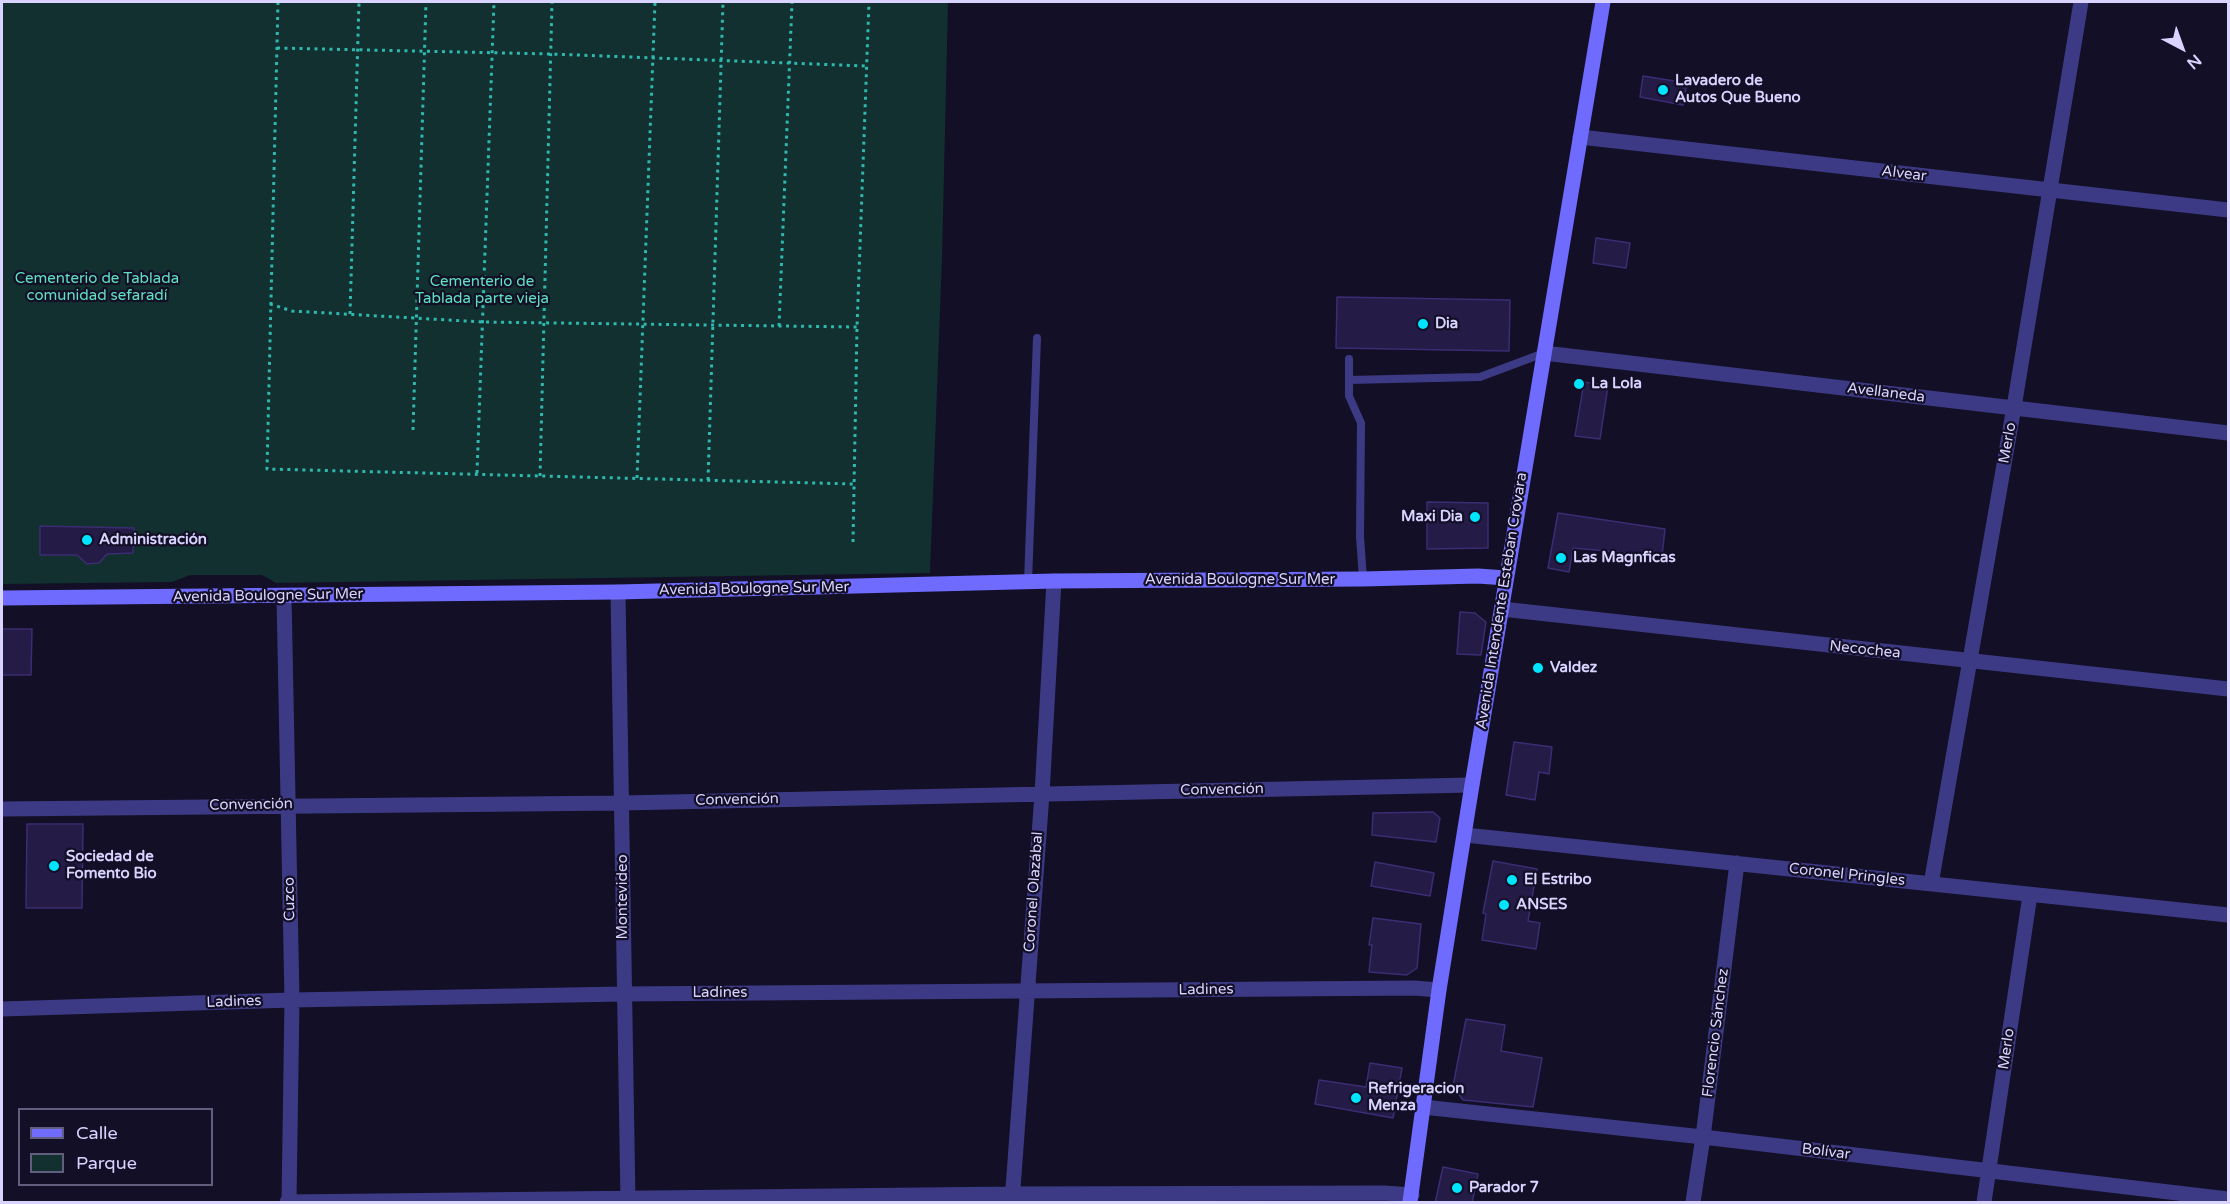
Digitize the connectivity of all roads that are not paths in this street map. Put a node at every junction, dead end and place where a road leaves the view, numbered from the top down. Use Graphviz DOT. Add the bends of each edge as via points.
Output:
graph roads {
  1 [pos="1602,2"];
  2 [pos="2081,2"];
  3 [pos="1580,137"];
  4 [pos="2050,191"];
  5 [pos="2229,210"];
  6 [pos="1037,338"];
  7 [pos="1544,353"];
  8 [pos="1349,359"];
  9 [pos="1349,380"];
  10 [pos="2014,408"];
  11 [pos="2229,433"];
  12 [pos="1506,578"];
  13 [pos="1363,579"];
  14 [pos="1054,581"];
  15 [pos="1028,582"];
  16 [pos="618,592"];
  17 [pos="284,596"];
  18 [pos="2,598"];
  19 [pos="1502,609"];
  20 [pos="1969,661"];
  21 [pos="2229,689"];
  22 [pos="1472,785"];
  23 [pos="1042,794"];
  24 [pos="623,803"];
  25 [pos="289,805"];
  26 [pos="2,809"];
  27 [pos="1465,835"];
  28 [pos="1737,863"];
  29 [pos="1931,884"];
  30 [pos="2030,895"];
  31 [pos="2229,915"];
  32 [pos="1439,990"];
  33 [pos="1026,992"];
  34 [pos="624,994"];
  35 [pos="292,1000"];
  36 [pos="2,1009"];
  37 [pos="1423,1107"];
  38 [pos="1703,1137"];
  39 [pos="1989,1171"];
  40 [pos="1012,1198"];
  41 [pos="1411,1199"];
  42 [pos="2229,1199"];
  43 [pos="628,1201"];
  44 [pos="288,1202"];
  45 [pos="1693,1203"];
  46 [pos="1984,1203"];
  1 -- 3 [label="main road, Avenida Intendente Esteban Crovara"];
  2 -- 4 [label="street, Merlo"];
  3 -- 4 [label="street, Alvear"];
  3 -- 7 [label="main road, Avenida Intendente Esteban Crovara"];
  4 -- 5 [label="street, Alvear"];
  4 -- 10 [label="street, Merlo"];
  6 -- 15 [label="lane"];
  7 -- 9 [label="lane" via="1480,377"];
  7 -- 10 [label="street, Avellaneda"];
  7 -- 12 [label="main road, Avenida Intendente Esteban Crovara"];
  8 -- 9 [label="lane"];
  9 -- 13 [label="lane" via="1349,396 1361,423"];
  10 -- 11 [label="street, Avellaneda"];
  10 -- 20 [label="street, Merlo"];
  12 -- 13 [label="main road, Avenida Boulogne Sur Mer"];
  12 -- 19 [label="main road, Avenida Intendente Esteban Crovara"];
  13 -- 14 [label="main road, Avenida Boulogne Sur Mer"];
  14 -- 15 [label="main road, Avenida Boulogne Sur Mer"];
  14 -- 23 [label="street, Coronel Olazábal"];
  15 -- 16 [label="main road, Avenida Boulogne Sur Mer"];
  16 -- 17 [label="main road, Avenida Boulogne Sur Mer"];
  16 -- 24 [label="street, Montevideo"];
  17 -- 18 [label="main road, Avenida Boulogne Sur Mer"];
  17 -- 25 [label="street, Cuzco"];
  19 -- 20 [label="street, Necochea"];
  19 -- 22 [label="main road, Avenida Intendente Esteban Crovara"];
  20 -- 21 [label="street, Necochea"];
  20 -- 29 [label="street, Merlo"];
  22 -- 23 [label="street, Convención"];
  22 -- 27 [label="main road, Avenida Intendente Esteban Crovara"];
  23 -- 24 [label="street, Convención"];
  23 -- 33 [label="street, Coronel Olazábal"];
  24 -- 25 [label="street, Convención"];
  24 -- 34 [label="street, Montevideo"];
  25 -- 26 [label="street, Convención"];
  25 -- 35 [label="street, Cuzco"];
  27 -- 28 [label="street, Coronel Pringles"];
  27 -- 32 [label="main road, Avenida Intendente Esteban Crovara"];
  28 -- 29 [label="street, Coronel Pringles"];
  28 -- 38 [label="street, Florencio Sánchez"];
  29 -- 30 [label="street, Coronel Pringles"];
  30 -- 31 [label="street, Coronel Pringles"];
  30 -- 39 [label="street, Merlo"];
  32 -- 33 [label="street, Ladines"];
  32 -- 37 [label="main road, Avenida Intendente Esteban Crovara"];
  33 -- 34 [label="street, Ladines"];
  33 -- 40 [label="street, Coronel Olazábal"];
  34 -- 35 [label="street, Ladines"];
  34 -- 43 [label="street, Montevideo"];
  35 -- 36 [label="street, Ladines"];
  35 -- 44 [label="street, Cuzco"];
  37 -- 38 [label="street, Bolívar"];
  37 -- 41 [label="main road, Avenida Intendente Esteban Crovara"];
  38 -- 39 [label="street, Bolívar"];
  38 -- 45 [label="street, Florencio Sánchez"];
  39 -- 42 [label="street, Bolívar"];
  39 -- 46 [label="street, Merlo"];
  40 -- 41 [label="street" via="1384,1193"];
  40 -- 43 [label="street"];
  43 -- 44 [label="street"];
}
